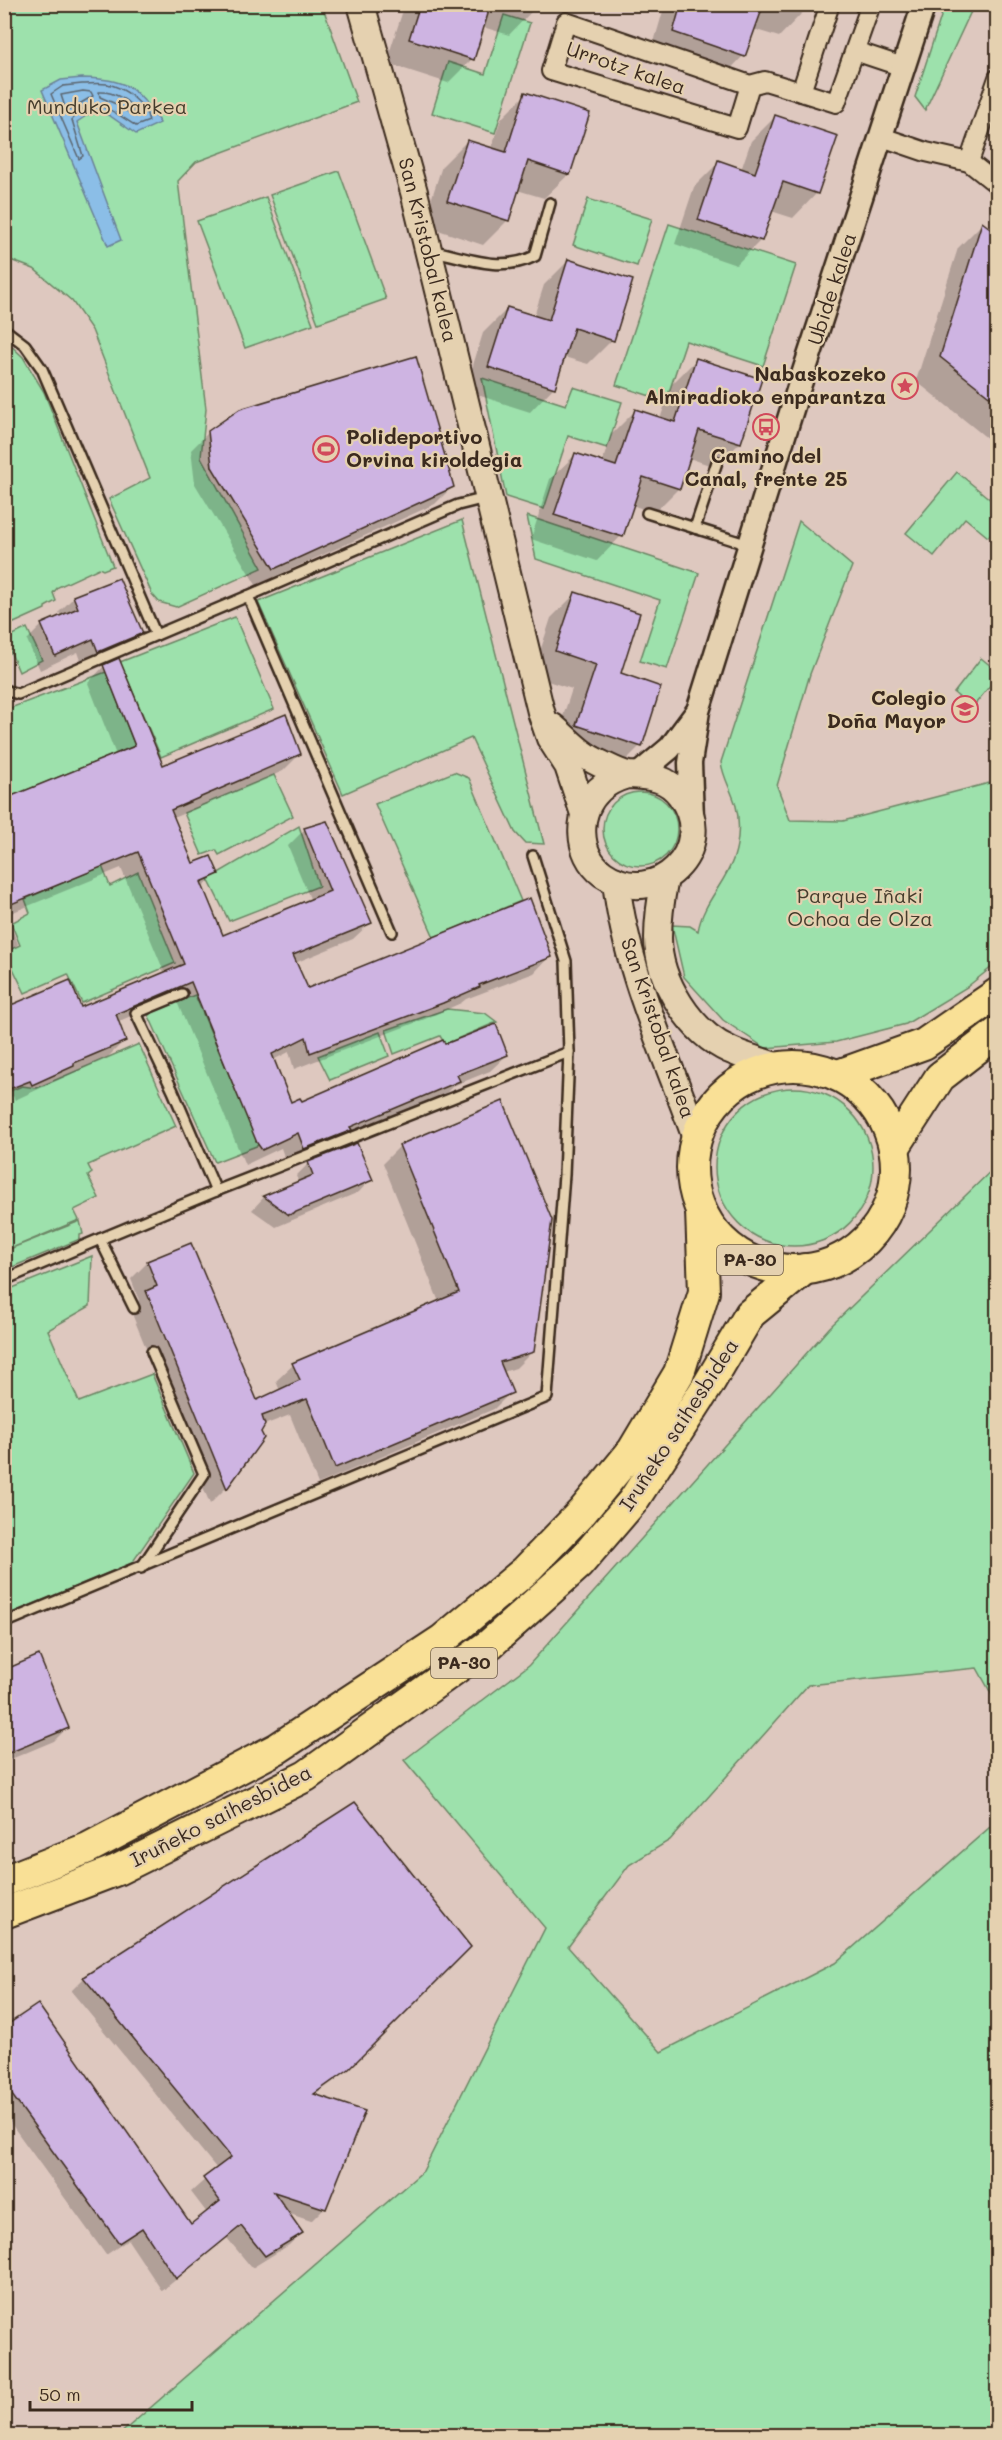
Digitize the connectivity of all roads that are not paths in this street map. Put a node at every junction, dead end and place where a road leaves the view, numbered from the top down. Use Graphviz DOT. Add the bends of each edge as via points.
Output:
graph roads {
  1 [pos="361,4"];
  2 [pos="830,4"];
  3 [pos="863,4"];
  4 [pos="924,4"];
  5 [pos="855,51"];
  6 [pos="903,67"];
  7 [pos="998,78"];
  8 [pos="750,85"];
  9 [pos="801,92"];
  10 [pos="882,137"];
  11 [pos="969,162"];
  12 [pos="998,185"];
  13 [pos="550,203"];
  14 [pos="428,250"];
  15 [pos="4,328"];
  16 [pos="717,462"];
  17 [pos="490,497"];
  18 [pos="647,513"];
  19 [pos="695,528"];
  20 [pos="749,545"];
  21 [pos="248,596"];
  22 [pos="156,635"];
  23 [pos="4,690"];
  24 [pos="698,711"];
  25 [pos="546,721"];
  26 [pos="633,775"];
  27 [pos="584,814"];
  28 [pos="693,823"];
  29 [pos="533,856"];
  30 [pos="665,878"];
  31 [pos="616,881"];
  32 [pos="392,932"];
  33 [pos="998,993"];
  34 [pos="182,994"];
  35 [pos="998,1032"];
  36 [pos="569,1052"];
  37 [pos="778,1067"];
  38 [pos="838,1075"];
  39 [pos="696,1138"];
  40 [pos="894,1148"];
  41 [pos="216,1191"];
  42 [pos="701,1211"];
  43 [pos="100,1239"];
  44 [pos="805,1269"];
  45 [pos="4,1280"];
  46 [pos="134,1308"];
  47 [pos="152,1352"];
  48 [pos="141,1568"];
  49 [pos="4,1623"];
  50 [pos="4,1881"];
  51 [pos="4,1913"];
  1 -- 14 [label="main road, San Kristobal kalea"];
  2 -- 9 [label="street"];
  3 -- 5 [label="street, Urrotz kalea" via="870,7"];
  4 -- 6 [label="street, Ubide kalea"];
  5 -- 6 [label="street"];
  5 -- 9 [label="street, Urrotz kalea" via="836,103"];
  6 -- 10 [label="street, Ubide kalea"];
  7 -- 11 [label="street"];
  8 -- 8 [label="street, Urrotz kalea" via="566,22 552,71 737,128"];
  8 -- 9 [label="street, Urrotz kalea" via="765,81"];
  10 -- 11 [label="street"];
  10 -- 20 [label="street, Ubide kalea"];
  11 -- 12 [label="street"];
  13 -- 14 [label="lane" via="535,256 522,263 505,266"];
  14 -- 17 [label="main road, San Kristobal kalea"];
  15 -- 22 [label="lane" via="25,345 42,369"];
  16 -- 19 [label="lane"];
  17 -- 21 [label="lane" via="458,505"];
  17 -- 25 [label="main road, San Kristobal kalea"];
  18 -- 19 [label="lane"];
  19 -- 20 [label="lane"];
  20 -- 24 [label="street, Ubide kalea"];
  21 -- 22 [label="lane"];
  21 -- 32 [label="lane"];
  22 -- 23 [label="lane" via="18,694"];
  24 -- 26 [label="street, Ubide kalea" via="670,748"];
  24 -- 28 [label="street, Ubide kalea" via="690,764"];
  25 -- 26 [label="main road" via="586,756"];
  25 -- 27 [label="main road, San Kristobal kalea" via="550,738 572,776"];
  26 -- 27 [label="main road" via="613,780 600,789"];
  26 -- 28 [label="main road" via="655,777 669,784 681,794"];
  27 -- 31 [label="main road" via="584,846 591,861"];
  28 -- 30 [label="main road" via="687,855"];
  29 -- 36 [label="lane" via="566,961"];
  30 -- 31 [label="main road" via="641,885"];
  30 -- 37 [label="main road, San Kristobal kalea" via="657,940 680,1008 704,1033 728,1050"];
  31 -- 39 [label="main road, San Kristobal kalea" via="619,912 641,992"];
  33 -- 38 [label="highway" via="924,1044"];
  34 -- 41 [label="lane" via="136,1013"];
  35 -- 40 [label="highway" via="940,1077"];
  36 -- 41 [label="lane"];
  36 -- 48 [label="lane" via="547,1397"];
  37 -- 38 [label="highway, PA-30" via="809,1067"];
  37 -- 39 [label="highway, PA-30" via="751,1075 727,1091 708,1112"];
  38 -- 40 [label="highway, PA-30" via="871,1102 884,1119"];
  39 -- 42 [label="highway, PA-30" via="693,1188"];
  40 -- 44 [label="highway, PA-30" via="895,1182 885,1214 865,1241 837,1260"];
  41 -- 43 [label="lane"];
  42 -- 44 [label="highway, PA-30" via="719,1238 744,1257 773,1268"];
  42 -- 50 [label="highway, Iruñeko saihesbidea / PA-30" via="704,1292 679,1373 633,1450 583,1511 525,1571 442,1640 278,1748 88,1848"];
  43 -- 45 [label="lane"];
  43 -- 46 [label="lane"];
  44 -- 51 [label="highway, Iruñeko saihesbidea / PA-30" via="750,1314 633,1501 579,1564 490,1644 306,1776 117,1870"];
  47 -- 48 [label="lane" via="204,1474"];
  48 -- 49 [label="lane"];
}
